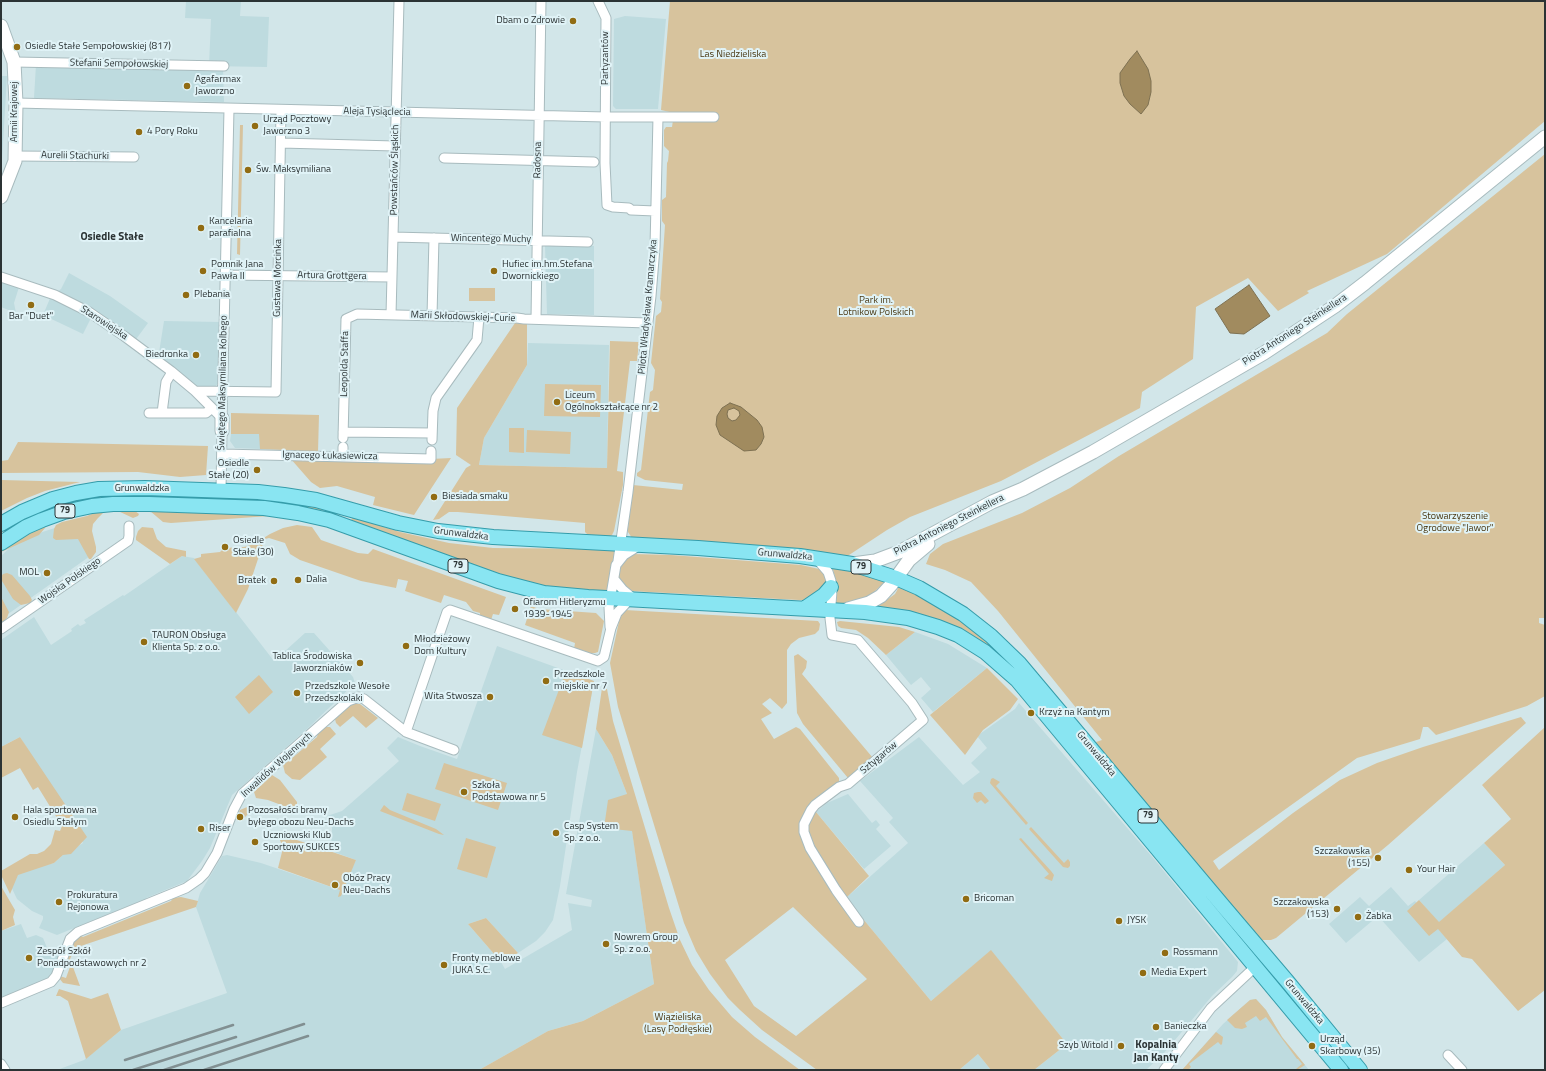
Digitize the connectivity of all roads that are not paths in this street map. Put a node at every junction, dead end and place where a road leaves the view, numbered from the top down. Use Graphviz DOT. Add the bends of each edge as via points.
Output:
graph roads {
  1 [pos="399,1"];
  2 [pos="541,1"];
  3 [pos="598,1"];
  4 [pos="1,26"];
  5 [pos="14,62"];
  6 [pos="224,66"];
  7 [pos="16,103"];
  8 [pos="230,108"];
  9 [pos="281,110"];
  10 [pos="396,112"];
  11 [pos="538,115"];
  12 [pos="606,117"];
  13 [pos="658,117"];
  14 [pos="714,117"];
  15 [pos="1545,138"];
  16 [pos="281,143"];
  17 [pos="395,146"];
  18 [pos="15,156"];
  19 [pos="134,157"];
  20 [pos="444,158"];
  21 [pos="538,161"];
  22 [pos="594,162"];
  23 [pos="1,197"];
  24 [pos="656,211"];
  25 [pos="393,237"];
  26 [pos="434,238"];
  27 [pos="537,240"];
  28 [pos="588,242"];
  29 [pos="225,275"];
  30 [pos="278,276"];
  31 [pos="1,277"];
  32 [pos="392,277"];
  33 [pos="391,315"];
  34 [pos="432,316"];
  35 [pos="479,317"];
  36 [pos="536,320"];
  37 [pos="648,323"];
  38 [pos="172,372"];
  39 [pos="195,391"];
  40 [pos="222,391"];
  41 [pos="212,408"];
  42 [pos="149,413"];
  43 [pos="162,413"];
  44 [pos="222,425"];
  45 [pos="343,439"];
  46 [pos="431,451"];
  47 [pos="222,454"];
  48 [pos="342,457"];
  49 [pos="1023,489"];
  50 [pos="221,490"];
  51 [pos="1,524"];
  52 [pos="129,526"];
  53 [pos="1,542"];
  54 [pos="620,544"];
  55 [pos="640,545"];
  56 [pos="816,558"];
  57 [pos="618,561"];
  58 [pos="852,564"];
  59 [pos="896,578"];
  60 [pos="614,579"];
  61 [pos="831,587"];
  62 [pos="610,598"];
  63 [pos="632,600"];
  64 [pos="805,608"];
  65 [pos="831,610"];
  66 [pos="611,628"];
  67 [pos="1,629"];
  68 [pos="406,732"];
  69 [pos="454,750"];
  70 [pos="859,922"];
  71 [pos="1255,967"];
  72 [pos="1,1003"];
  73 [pos="1448,1055"];
  74 [pos="1,1064"];
  75 [pos="5,1070"];
  76 [pos="1164,1070"];
  77 [pos="1341,1070"];
  78 [pos="1360,1070"];
  79 [pos="1462,1070"];
  1 -- 10 [label="street, Powstańców Śląskich"];
  2 -- 11 [label="street, Radosna"];
  3 -- 12 [label="street, Partyzantów" via="606,18"];
  4 -- 5 [label="street, Armii Krajowej"];
  5 -- 6 [label="street, Stefanii Sempołowskiej"];
  5 -- 7 [label="street, Armii Krajowej"];
  7 -- 8 [label="street, Aleja Tysiąclecia"];
  7 -- 18 [label="street, Armii Krajowej"];
  8 -- 9 [label="street, Aleja Tysiąclecia"];
  8 -- 29 [label="street, Świętego Maksymiliana Kolbego"];
  9 -- 10 [label="street, Aleja Tysiąclecia"];
  9 -- 16 [label="street, Gustawa Morcinka"];
  10 -- 11 [label="street, Aleja Tysiąclecia"];
  10 -- 17 [label="street, Powstańców Śląskich"];
  11 -- 12 [label="street, Aleja Tysiąclecia"];
  11 -- 21 [label="street, Radosna"];
  12 -- 13 [label="street, Aleja Tysiąclecia"];
  12 -- 24 [label="street, Partyzantów" via="607,205 631,210"];
  13 -- 14 [label="street, Aleja Tysiąclecia"];
  13 -- 24 [label="street, Pilota Władysława Kramarczyka"];
  15 -- 49 [label="street, Piotra Antoniego Steinkellera" via="1365,283 1312,322 1264,353 1093,452"];
  16 -- 17 [label="street"];
  16 -- 30 [label="street, Gustawa Morcinka"];
  17 -- 25 [label="street, Powstańców Śląskich"];
  18 -- 19 [label="street, Aurelii Stachurki"];
  18 -- 23 [label="street, Armii Krajowej"];
  20 -- 21 [label="street"];
  21 -- 22 [label="street"];
  21 -- 27 [label="street, Radosna"];
  24 -- 37 [label="street, Pilota Władysława Kramarczyka"];
  25 -- 26 [label="street, Wincentego Muchy"];
  25 -- 32 [label="street, Powstańców Śląskich"];
  26 -- 27 [label="street, Wincentego Muchy"];
  26 -- 34 [label="street"];
  27 -- 28 [label="street, Wincentego Muchy"];
  27 -- 36 [label="street, Radosna"];
  29 -- 30 [label="street, Artura Grottgera"];
  29 -- 40 [label="street, Świętego Maksymiliana Kolbego"];
  30 -- 32 [label="street, Artura Grottgera"];
  30 -- 40 [label="street, Gustawa Morcinka" via="276,392"];
  31 -- 38 [label="street, Starowiejska" via="55,295 90,312"];
  32 -- 33 [label="street, Powstańców Śląskich"];
  33 -- 34 [label="street, Marii Skłodowskiej-Curie"];
  33 -- 45 [label="street, Leopolda Staffa" via="357,314 346,319"];
  34 -- 35 [label="street, Marii Skłodowskiej-Curie"];
  35 -- 36 [label="street, Marii Skłodowskiej-Curie"];
  35 -- 45 [label="street" via="477,340 436,398 432,437"];
  36 -- 37 [label="street, Marii Skłodowskiej-Curie"];
  37 -- 54 [label="street, Pilota Władysława Kramarczyka"];
  38 -- 39 [label="street, Starowiejska"];
  38 -- 43 [label="street" via="166,380"];
  39 -- 40 [label="street"];
  39 -- 41 [label="street, Starowiejska"];
  40 -- 44 [label="street, Świętego Maksymiliana Kolbego"];
  41 -- 43 [label="street" via="206,413"];
  41 -- 44 [label="street, Starowiejska"];
  42 -- 43 [label="street"];
  44 -- 47 [label="street, Świętego Maksymiliana Kolbego"];
  45 -- 48 [label="street"];
  46 -- 48 [label="street, Ignacego Łukasiewicza" via="431,458"];
  47 -- 48 [label="street, Ignacego Łukasiewicza"];
  47 -- 50 [label="street, Świętego Maksymiliana Kolbego"];
  49 -- 58 [label="street, Piotra Antoniego Steinkellera" via="992,502 899,552 875,561"];
  49 -- 59 [label="street, Piotra Antoniego Steinkellera" via="934,540 909,560"];
  50 -- 51 [label="main road, Grunwaldzka / 79" via="91,490 40,503"];
  50 -- 54 [label="main road, Grunwaldzka / 79" via="272,493 316,500 398,523 438,531 493,538"];
  52 -- 67 [label="street, Wojska Polskiego" via="128,541"];
  53 -- 62 [label="main road, Grunwaldzka / 79" via="46,518 97,505 264,508 328,520 521,588 554,594"];
  54 -- 55 [label="main road, Grunwaldzka / 79"];
  54 -- 57 [label="street, Pilota Władysława Kramarczyka"];
  55 -- 56 [label="main road, Grunwaldzka / 79"];
  55 -- 57 [label="street"];
  56 -- 58 [label="main road, Grunwaldzka / 79"];
  56 -- 61 [label="street" via="828,572"];
  57 -- 60 [label="street, Pilota Władysława Kramarczyka"];
  58 -- 59 [label="main road, Grunwaldzka / 79"];
  59 -- 65 [label="street, Piotra Antoniego Steinkellera" via="881,596 869,603"];
  59 -- 78 [label="main road, Grunwaldzka / 79" via="919,588 963,614 1019,663"];
  60 -- 62 [label="street, Pilota Władysława Kramarczyka"];
  60 -- 63 [label="street" via="623,590 632,595"];
  61 -- 64 [label="main road"];
  61 -- 65 [label="street"];
  62 -- 63 [label="main road, Grunwaldzka / 79"];
  62 -- 66 [label="street, Pilota Władysława Kramarczyka"];
  63 -- 64 [label="main road, Grunwaldzka / 79"];
  63 -- 66 [label="street" via="620,610"];
  64 -- 65 [label="main road, Grunwaldzka / 79"];
  65 -- 70 [label="street, Sztygarów" via="832,635 858,640 912,703 923,720 848,784 839,787 815,805 804,824 810,848"];
  65 -- 71 [label="main road, Grunwaldzka / 79" via="888,614 931,624 972,644 997,661 1032,697"];
  66 -- 68 [label="street" via="601,661 591,660 450,610 447,612"];
  68 -- 69 [label="street, Inwalidów Wojennych"];
  68 -- 72 [label="street, Inwalidów Wojennych" via="364,699 359,697 348,701 243,793 217,853 199,879 186,888 78,932 70,939 56,976 51,982"];
  71 -- 76 [label="street" via="1211,1008"];
  71 -- 77 [label="main road, Grunwaldzka / 79"];
  73 -- 79 [label="street"];
  74 -- 75 [label="street"];
}
